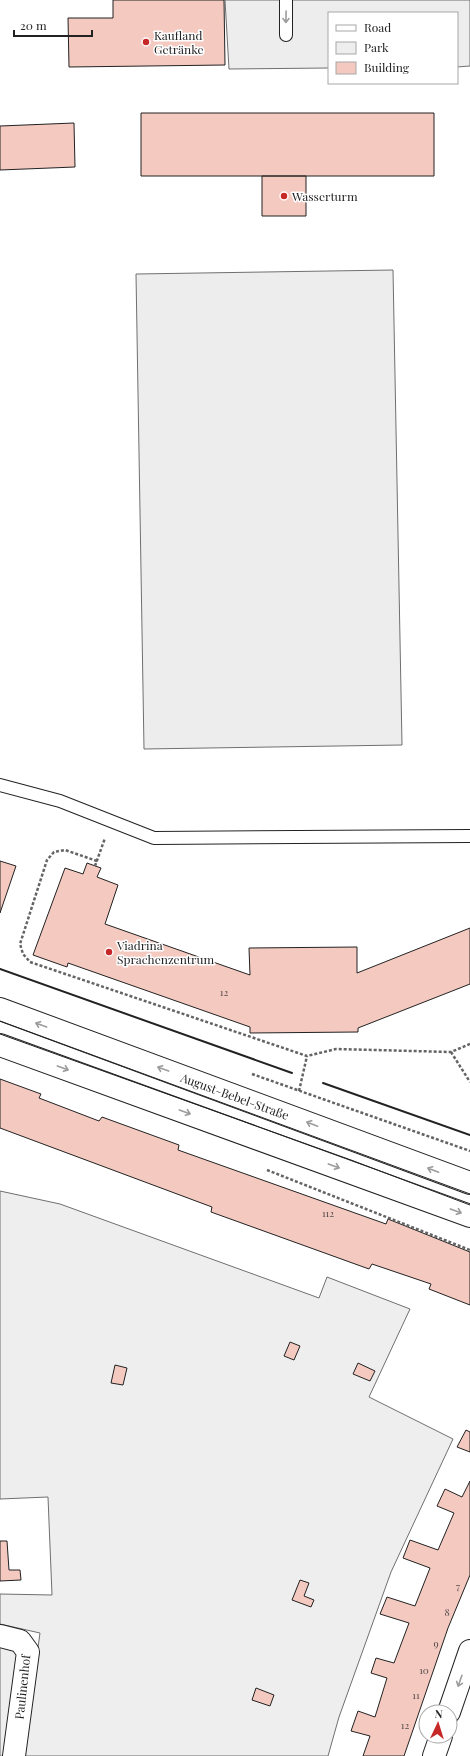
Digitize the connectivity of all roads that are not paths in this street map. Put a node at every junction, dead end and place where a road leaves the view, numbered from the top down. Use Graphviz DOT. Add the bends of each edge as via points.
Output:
graph roads {
  1 [pos="286,0"];
  2 [pos="286,35"];
  3 [pos="0,785"];
  4 [pos="470,836"];
  5 [pos="0,1009"];
  6 [pos="0,1045"];
  7 [pos="470,1183"];
  8 [pos="470,1216"];
  9 [pos="0,1636"];
  10 [pos="470,1651"];
  11 [pos="452,1704"];
  12 [pos="438,1744"];
  13 [pos="14,1756"];
  14 [pos="434,1756"];
  1 -- 2 [label="lane, one-way"];
  3 -- 4 [label="lane" via="60,801 154,838"];
  7 -- 5 [label="street, August-Bebel-Straße, one-way"];
  6 -- 8 [label="street, one-way"];
  9 -- 13 [label="street, Paulinenhof" via="20,1641 28,1652"];
  10 -- 11 [label="street, one-way"];
  12 -- 14 [label="street"];
}
